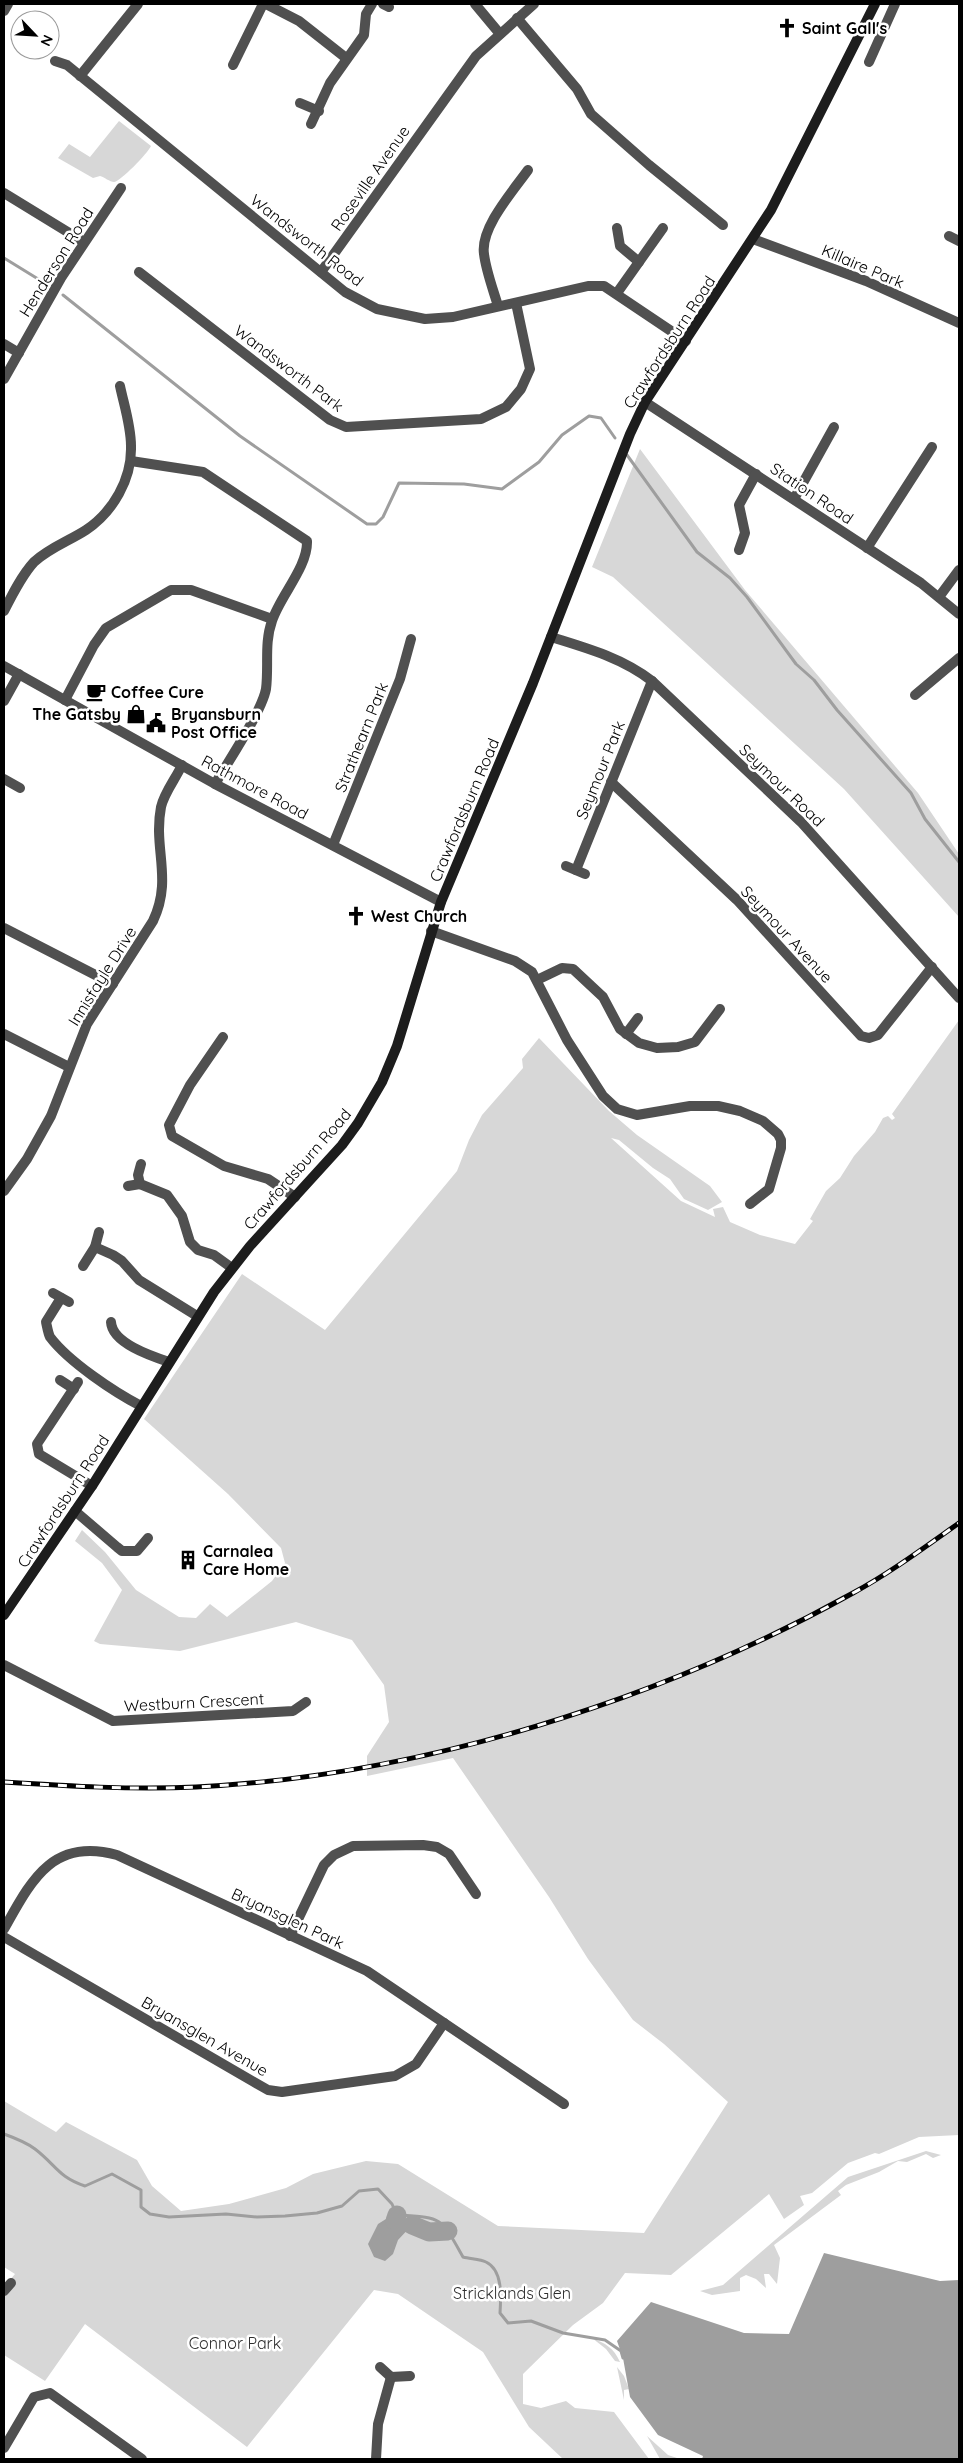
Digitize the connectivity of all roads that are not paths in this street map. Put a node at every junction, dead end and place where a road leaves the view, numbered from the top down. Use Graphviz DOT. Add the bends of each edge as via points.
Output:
graph roads {
  1 [pos="8,4"];
  2 [pos="138,4"];
  3 [pos="264,4"];
  4 [pos="372,4"];
  5 [pos="475,4"];
  6 [pos="534,4"];
  7 [pos="875,4"];
  8 [pos="895,4"];
  9 [pos="4,11"];
  10 [pos="517,18"];
  11 [pos="500,34"];
  12 [pos="346,58"];
  13 [pos="55,61"];
  14 [pos="870,62"];
  15 [pos="233,65"];
  16 [pos="80,76"];
  17 [pos="300,103"];
  18 [pos="319,111"];
  19 [pos="311,124"];
  20 [pos="528,170"];
  21 [pos="121,188"];
  22 [pos="4,193"];
  23 [pos="723,225"];
  24 [pos="617,228"];
  25 [pos="663,228"];
  26 [pos="949,236"];
  27 [pos="753,239"];
  28 [pos="959,241"];
  29 [pos="84,242"];
  30 [pos="639,262"];
  31 [pos="138,272"];
  32 [pos="321,272"];
  33 [pos="617,292"];
  34 [pos="516,302"];
  35 [pos="498,306"];
  36 [pos="959,323"];
  37 [pos="686,341"];
  38 [pos="4,344"];
  39 [pos="19,353"];
  40 [pos="4,380"];
  41 [pos="120,386"];
  42 [pos="645,402"];
  43 [pos="834,427"];
  44 [pos="932,448"];
  45 [pos="131,461"];
  46 [pos="756,474"];
  47 [pos="794,500"];
  48 [pos="868,548"];
  49 [pos="739,550"];
  50 [pos="959,570"];
  51 [pos="939,597"];
  52 [pos="4,611"];
  53 [pos="959,614"];
  54 [pos="272,619"];
  55 [pos="551,637"];
  56 [pos="412,639"];
  57 [pos="959,658"];
  58 [pos="4,666"];
  59 [pos="19,674"];
  60 [pos="652,682"];
  61 [pos="915,695"];
  62 [pos="65,700"];
  63 [pos="4,701"];
  64 [pos="182,765"];
  65 [pos="4,778"];
  66 [pos="611,782"];
  67 [pos="215,784"];
  68 [pos="20,788"];
  69 [pos="333,845"];
  70 [pos="576,870"];
  71 [pos="441,902"];
  72 [pos="4,928"];
  73 [pos="432,931"];
  74 [pos="932,967"];
  75 [pos="537,980"];
  76 [pos="113,984"];
  77 [pos="959,998"];
  78 [pos="720,1009"];
  79 [pos="638,1018"];
  80 [pos="4,1034"];
  81 [pos="626,1034"];
  82 [pos="224,1037"];
  83 [pos="69,1068"];
  84 [pos="141,1164"];
  85 [pos="140,1184"];
  86 [pos="128,1186"];
  87 [pos="5,1188"];
  88 [pos="295,1197"];
  89 [pos="750,1204"];
  90 [pos="99,1232"];
  91 [pos="95,1247"];
  92 [pos="83,1266"];
  93 [pos="232,1268"];
  94 [pos="61,1298"];
  95 [pos="197,1316"];
  96 [pos="111,1322"];
  97 [pos="168,1362"];
  98 [pos="60,1380"];
  99 [pos="141,1406"];
  100 [pos="92,1486"];
  101 [pos="75,1511"];
  102 [pos="148,1538"];
  103 [pos="4,1615"];
  104 [pos="4,1665"];
  105 [pos="306,1702"];
  106 [pos="476,1894"];
  107 [pos="4,1928"];
  108 [pos="290,1936"];
  109 [pos="4,1937"];
  110 [pos="444,2023"];
  111 [pos="564,2104"];
  112 [pos="380,2368"];
  113 [pos="410,2376"];
  114 [pos="391,2377"];
  115 [pos="4,2448"];
  116 [pos="142,2459"];
  117 [pos="376,2459"];
  1 -- 9 [label="street"];
  2 -- 16 [label="street"];
  3 -- 12 [label="street" via="299,21"];
  3 -- 15 [label="street"];
  4 -- 12 [label="street" via="366,14 364,35"];
  5 -- 11 [label="street"];
  6 -- 10 [label="street, Roseville Avenue"];
  7 -- 27 [label="main road, Crawfordsburn Road"];
  8 -- 14 [label="street"];
  10 -- 11 [label="street, Roseville Avenue"];
  10 -- 23 [label="street" via="577,89 591,114"];
  11 -- 32 [label="street, Roseville Avenue" via="476,56"];
  12 -- 18 [label="street" via="330,83"];
  13 -- 16 [label="street, Wandsworth Road" via="68,65"];
  16 -- 32 [label="street, Wandsworth Road"];
  17 -- 18 [label="street"];
  18 -- 19 [label="street"];
  20 -- 35 [label="street" via="491,224 484,240 483,253"];
  21 -- 29 [label="street, Henderson Road"];
  22 -- 29 [label="street"];
  24 -- 30 [label="street" via="620,246"];
  25 -- 30 [label="street"];
  26 -- 28 [label="street"];
  27 -- 36 [label="street, Killaire Park" via="866,281"];
  27 -- 37 [label="main road, Crawfordsburn Road"];
  29 -- 39 [label="street, Henderson Road"];
  30 -- 33 [label="street"];
  31 -- 34 [label="street, Wandsworth Park" via="330,420 346,426 481,419 506,407 521,389 530,368"];
  32 -- 35 [label="street, Wandsworth Road" via="345,292 377,309 425,319 453,317"];
  33 -- 34 [label="street, Wandsworth Road" via="604,286 588,286"];
  33 -- 37 [label="street, Wandsworth Road"];
  34 -- 35 [label="street, Wandsworth Road"];
  37 -- 42 [label="main road, Crawfordsburn Road"];
  38 -- 39 [label="street"];
  39 -- 40 [label="street, Henderson Road"];
  41 -- 45 [label="street" via="132,444"];
  42 -- 46 [label="street, Station Road"];
  42 -- 55 [label="main road, Crawfordsburn Road"];
  43 -- 47 [label="street"];
  44 -- 48 [label="street"];
  45 -- 52 [label="street" via="110,509 87,529 44,553 32,564"];
  45 -- 54 [label="street" via="203,472 307,541 305,556"];
  46 -- 47 [label="street, Station Road"];
  46 -- 49 [label="street" via="739,505 745,533"];
  47 -- 48 [label="street, Station Road"];
  48 -- 51 [label="street, Station Road"];
  50 -- 51 [label="street"];
  51 -- 53 [label="street, Station Road"];
  54 -- 62 [label="street" via="191,590 170,590 106,628"];
  54 -- 67 [label="street" via="263,698"];
  55 -- 60 [label="street, Seymour Road" via="608,656 635,669"];
  55 -- 71 [label="main road, Crawfordsburn Road"];
  56 -- 69 [label="street, Strathearn Park" via="400,679"];
  57 -- 61 [label="street"];
  58 -- 59 [label="street, Rathmore Road"];
  59 -- 62 [label="street, Rathmore Road"];
  59 -- 63 [label="street"];
  60 -- 66 [label="street, Seymour Park"];
  60 -- 74 [label="street, Seymour Road" via="801,822"];
  62 -- 64 [label="street, Rathmore Road"];
  64 -- 67 [label="street, Rathmore Road"];
  64 -- 76 [label="street, Innisfayle Drive" via="161,804 158,836 164,887 160,907"];
  65 -- 68 [label="street"];
  66 -- 70 [label="street, Seymour Park"];
  66 -- 74 [label="street, Seymour Avenue" via="737,900 861,1036 878,1035"];
  67 -- 69 [label="street, Rathmore Road"];
  69 -- 71 [label="street, Rathmore Road"];
  71 -- 73 [label="main road, Crawfordsburn Road"];
  72 -- 76 [label="street"];
  73 -- 75 [label="street" via="515,961 532,972"];
  73 -- 88 [label="main road, Crawfordsburn Road" via="397,1046 382,1082 342,1145"];
  74 -- 77 [label="street, Seymour Road"];
  75 -- 81 [label="street" via="562,968 573,970 603,997 616,1024"];
  75 -- 89 [label="street" via="567,1040 602,1096 616,1109 637,1115 690,1106 718,1106 763,1121 778,1134 781,1148 769,1188"];
  76 -- 83 [label="street, Innisfayle Drive" via="87,1024"];
  78 -- 81 [label="street" via="698,1040 678,1047 651,1047"];
  79 -- 81 [label="street"];
  80 -- 83 [label="street"];
  82 -- 88 [label="street" via="190,1085 169,1130 172,1136 224,1166 268,1179"];
  83 -- 87 [label="street, Innisfayle Drive" via="40,1138"];
  84 -- 85 [label="street"];
  85 -- 86 [label="street"];
  85 -- 93 [label="street" via="166,1196 182,1216 190,1242 198,1250 214,1255"];
  88 -- 93 [label="main road, Crawfordsburn Road"];
  90 -- 91 [label="street"];
  91 -- 92 [label="street"];
  91 -- 95 [label="street" via="122,1261 139,1280"];
  93 -- 95 [label="main road, Crawfordsburn Road"];
  94 -- 99 [label="street" via="46,1322 49,1336 79,1364"];
  95 -- 97 [label="main road, Crawfordsburn Road"];
  96 -- 97 [label="street" via="112,1330 119,1338"];
  97 -- 99 [label="main road, Crawfordsburn Road"];
  98 -- 100 [label="street" via="76,1386 37,1444 39,1454"];
  99 -- 100 [label="main road, Crawfordsburn Road"];
  100 -- 101 [label="main road, Crawfordsburn Road"];
  101 -- 102 [label="street" via="122,1551 137,1551"];
  101 -- 103 [label="main road, Crawfordsburn Road"];
  104 -- 105 [label="street, Westburn Crescent" via="113,1721 292,1711"];
  106 -- 108 [label="street" via="449,1854 436,1847 353,1846 334,1854 324,1865"];
  107 -- 108 [label="street, Bryansglen Park" via="39,1872 63,1857 90,1851 109,1852 126,1858"];
  108 -- 110 [label="street, Bryansglen Park" via="367,1972"];
  109 -- 110 [label="street, Bryansglen Avenue" via="254,2082 276,2091 297,2091 396,2076 416,2064"];
  110 -- 111 [label="street, Bryansglen Park"];
  112 -- 114 [label="street"];
  113 -- 114 [label="street"];
  114 -- 117 [label="street" via="378,2424"];
  115 -- 116 [label="street" via="34,2398 50,2393"];
}
